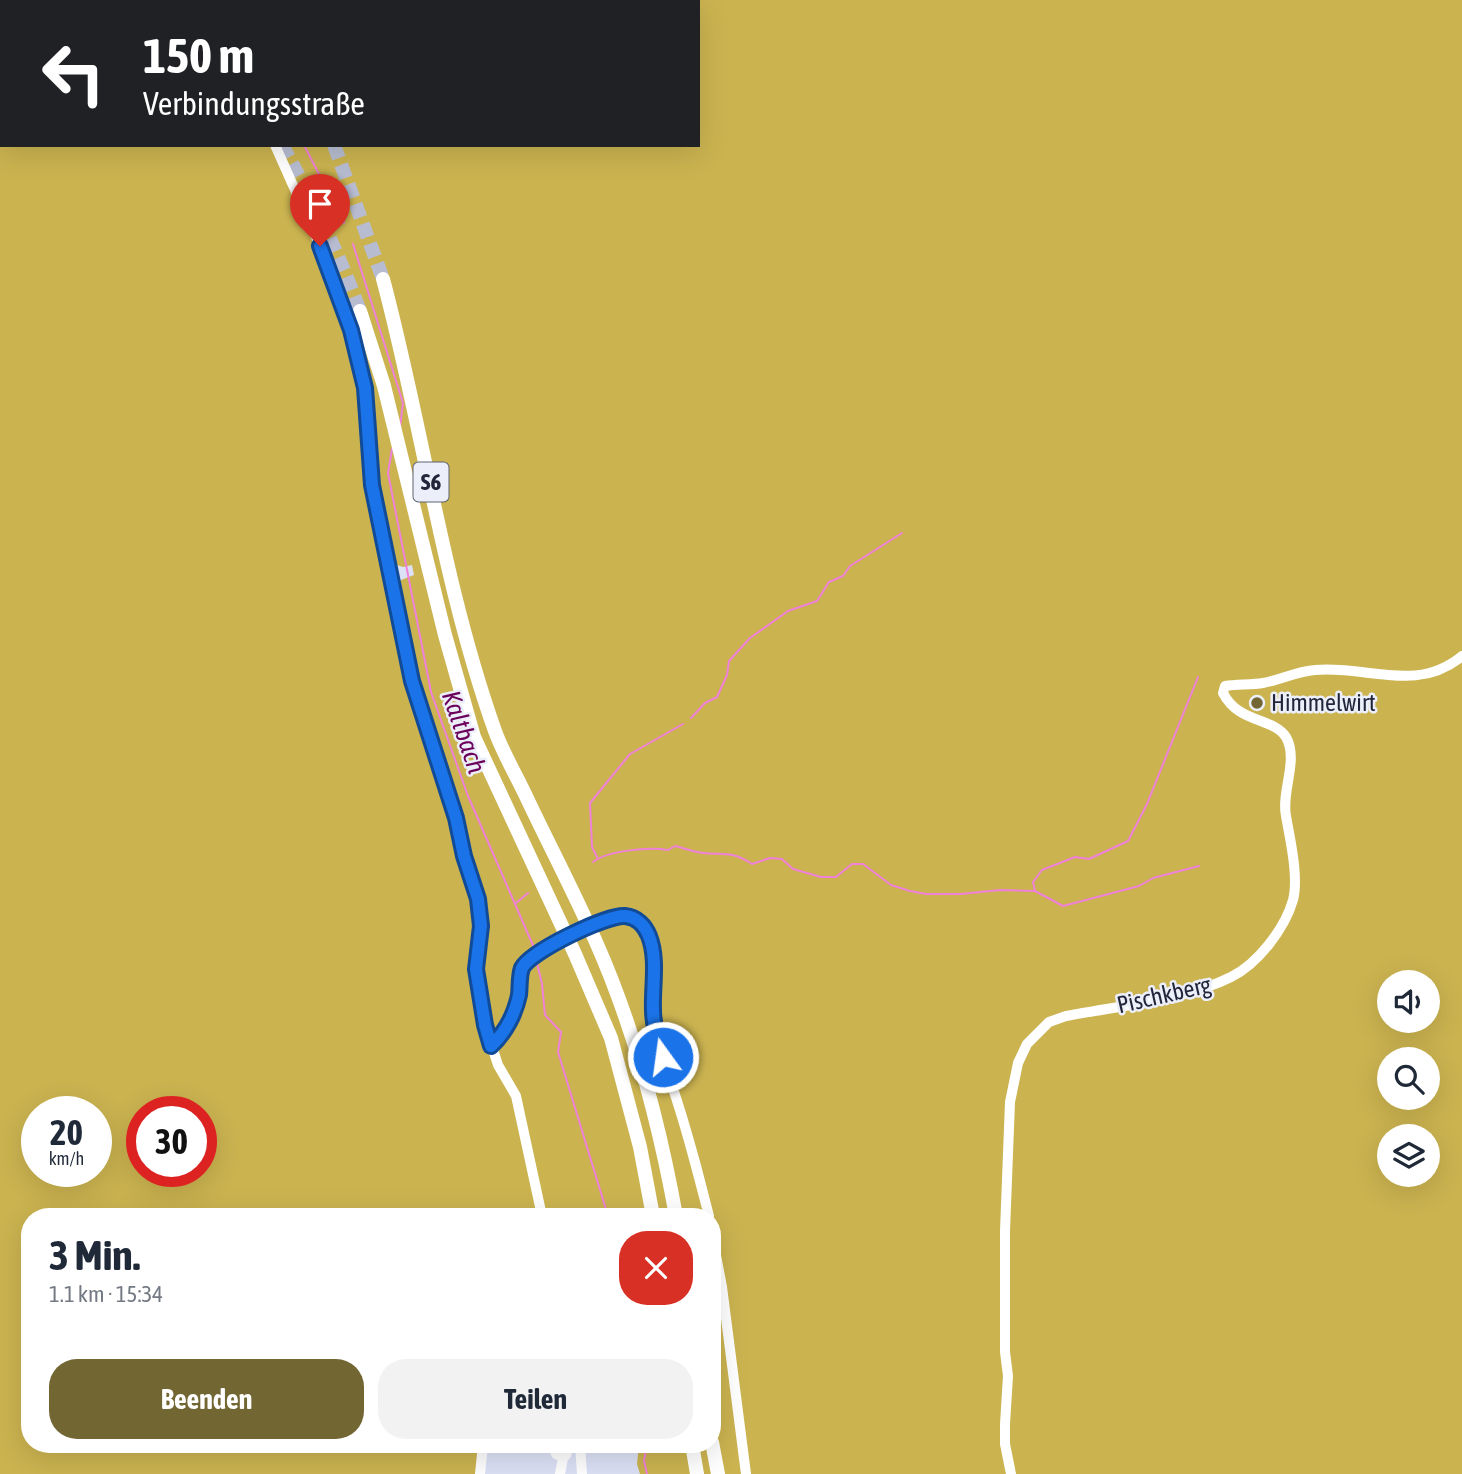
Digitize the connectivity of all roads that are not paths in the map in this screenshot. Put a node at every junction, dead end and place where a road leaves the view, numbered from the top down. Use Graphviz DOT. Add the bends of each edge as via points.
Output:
graph roads {
  1 [pos="276,147"];
  2 [pos="383,279"];
  3 [pos="360,311"];
  4 [pos="1462,656"];
  5 [pos="491,1046"];
  6 [pos="540,1208"];
  7 [pos="651,1208"];
  8 [pos="675,1208"];
  9 [pos="707,1208"];
  10 [pos="721,1282"];
  11 [pos="482,1453"];
  12 [pos="556,1453"];
  13 [pos="567,1453"];
  14 [pos="581,1453"];
  15 [pos="694,1453"];
  16 [pos="714,1453"];
  17 [pos="563,1458"];
  18 [pos="480,1474"];
  19 [pos="560,1474"];
  20 [pos="583,1474"];
  21 [pos="697,1474"];
  22 [pos="718,1474"];
  23 [pos="746,1474"];
  24 [pos="1011,1474"];
  1 -- 5 [label="street" via="320,246 358,357 368,401 372,485 412,681 480,907 476,969"];
  2 -- 8 [label="highway, S6" via="479,685 498,738 611,977 645,1073"];
  3 -- 7 [label="highway, S6" via="392,417 474,737 611,1038"];
  4 -- 24 [label="street, Pischkberg" via="1423,676 1315,670 1262,683 1225,686 1228,703 1273,726 1285,736 1290,750 1284,806 1293,898 1285,919 1268,947 1234,976 1206,988 1066,1016 1049,1022 1027,1044 1013,1082 1008,1120 1004,1424"];
  5 -- 6 [label="street" via="516,1096"];
  5 -- 9 [label="street" via="509,1021 522,969 530,958 607,919 626,916 637,920 644,926 653,953 657,1038"];
  10 -- 23 [label="street"];
  11 -- 18 [label="street"];
  12 -- 17 [label="street"];
  13 -- 17 [label="street"];
  14 -- 20 [label="street"];
  15 -- 21 [label="highway"];
  16 -- 22 [label="highway"];
  17 -- 19 [label="street"];
}
